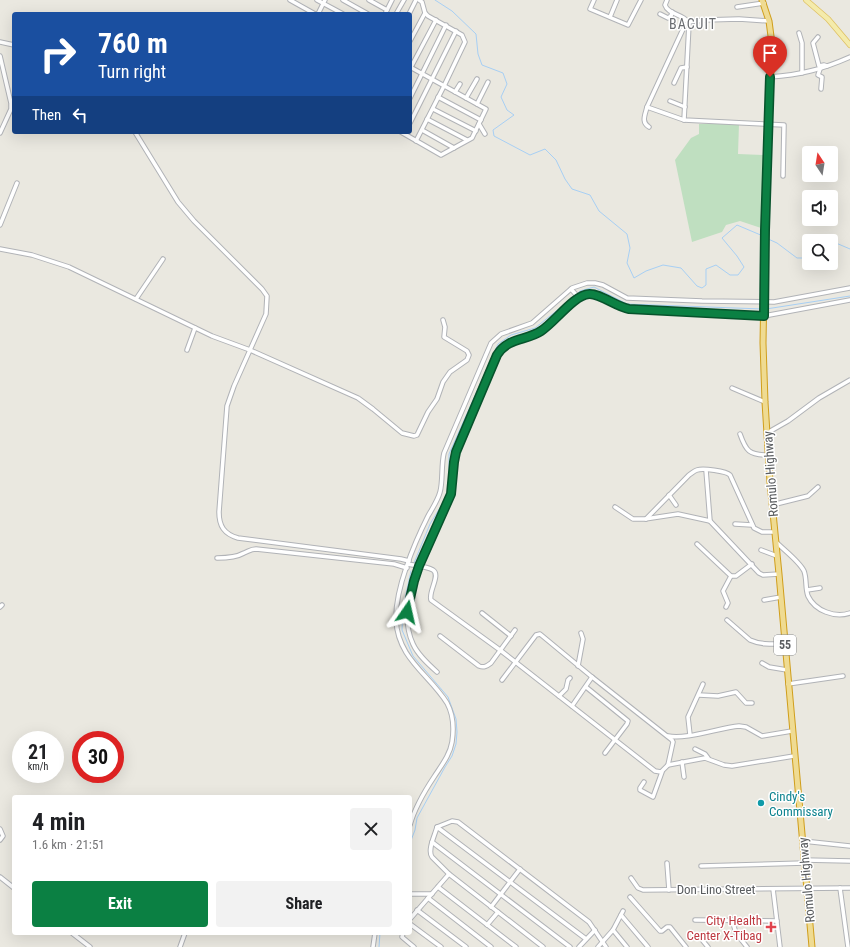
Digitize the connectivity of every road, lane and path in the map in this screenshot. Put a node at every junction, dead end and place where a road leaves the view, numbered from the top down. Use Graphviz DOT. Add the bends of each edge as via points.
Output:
graph roads {
  1 [pos="290,0"];
  2 [pos="317,0"];
  3 [pos="343,0"];
  4 [pos="369,0"];
  5 [pos="392,0"];
  6 [pos="404,0"];
  7 [pos="417,0"];
  8 [pos="594,0"];
  9 [pos="617,0"];
  10 [pos="641,0"];
  11 [pos="667,0"];
  12 [pos="806,0"];
  13 [pos="763,1"];
  14 [pos="324,2"];
  15 [pos="737,7"];
  16 [pos="387,10"];
  17 [pos="311,12"];
  18 [pos="319,12"];
  19 [pos="340,12"];
  20 [pos="364,12"];
  21 [pos="397,12"];
  22 [pos="410,12"];
  23 [pos="672,12"];
  24 [pos="426,13"];
  25 [pos="660,14"];
  26 [pos="610,17"];
  27 [pos="436,20"];
  28 [pos="769,21"];
  29 [pos="688,22"];
  30 [pos="446,25"];
  31 [pos="456,31"];
  32 [pos="799,32"];
  33 [pos="818,37"];
  34 [pos="412,38"];
  35 [pos="0,42"];
  36 [pos="12,45"];
  37 [pos="850,45"];
  38 [pos="0,56"];
  39 [pos="850,57"];
  40 [pos="412,64"];
  41 [pos="828,66"];
  42 [pos="687,67"];
  43 [pos="412,69"];
  44 [pos="820,69"];
  45 [pos="802,73"];
  46 [pos="423,74"];
  47 [pos="770,77"];
  48 [pos="433,79"];
  49 [pos="477,79"];
  50 [pos="488,82"];
  51 [pos="674,83"];
  52 [pos="460,84"];
  53 [pos="444,86"];
  54 [pos="821,89"];
  55 [pos="455,92"];
  56 [pos="412,94"];
  57 [pos="438,97"];
  58 [pos="466,98"];
  59 [pos="670,101"];
  60 [pos="477,104"];
  61 [pos="647,107"];
  62 [pos="685,107"];
  63 [pos="433,108"];
  64 [pos="412,119"];
  65 [pos="427,119"];
  66 [pos="481,120"];
  67 [pos="684,120"];
  68 [pos="479,124"];
  69 [pos="769,124"];
  70 [pos="649,127"];
  71 [pos="422,130"];
  72 [pos="476,131"];
  73 [pos="0,133"];
  74 [pos="136,134"];
  75 [pos="405,134"];
  76 [pos="485,134"];
  77 [pos="472,138"];
  78 [pos="467,140"];
  79 [pos="416,141"];
  80 [pos="475,142"];
  81 [pos="454,148"];
  82 [pos="783,176"];
  83 [pos="17,182"];
  84 [pos="0,225"];
  85 [pos="0,249"];
  86 [pos="163,260"];
  87 [pos="850,288"];
  88 [pos="572,290"];
  89 [pos="578,297"];
  90 [pos="136,299"];
  91 [pos="850,300"];
  92 [pos="765,303"];
  93 [pos="764,315"];
  94 [pos="443,320"];
  95 [pos="195,328"];
  96 [pos="187,350"];
  97 [pos="250,350"];
  98 [pos="850,380"];
  99 [pos="732,388"];
  100 [pos="764,402"];
  101 [pos="767,433"];
  102 [pos="740,434"];
  103 [pos="768,456"];
  104 [pos="706,470"];
  105 [pos="818,487"];
  106 [pos="668,495"];
  107 [pos="676,505"];
  108 [pos="772,505"];
  109 [pos="615,508"];
  110 [pos="645,519"];
  111 [pos="710,521"];
  112 [pos="735,524"];
  113 [pos="752,525"];
  114 [pos="774,532"];
  115 [pos="776,542"];
  116 [pos="697,544"];
  117 [pos="761,550"];
  118 [pos="777,556"];
  119 [pos="217,558"];
  120 [pos="408,564"];
  121 [pos="752,564"];
  122 [pos="419,566"];
  123 [pos="779,574"];
  124 [pos="731,576"];
  125 [pos="820,588"];
  126 [pos="807,590"];
  127 [pos="781,597"];
  128 [pos="764,600"];
  129 [pos="726,607"];
  130 [pos="482,613"];
  131 [pos="850,613"];
  132 [pos="727,620"];
  133 [pos="515,630"];
  134 [pos="581,633"];
  135 [pos="440,636"];
  136 [pos="511,636"];
  137 [pos="785,644"];
  138 [pos="500,650"];
  139 [pos="516,662"];
  140 [pos="762,663"];
  141 [pos="578,666"];
  142 [pos="787,670"];
  143 [pos="437,672"];
  144 [pos="843,676"];
  145 [pos="592,677"];
  146 [pos="570,678"];
  147 [pos="502,680"];
  148 [pos="703,684"];
  149 [pos="788,684"];
  150 [pos="586,687"];
  151 [pos="698,694"];
  152 [pos="559,696"];
  153 [pos="752,703"];
  154 [pos="572,706"];
  155 [pos="792,731"];
  156 [pos="690,735"];
  157 [pos="667,736"];
  158 [pos="615,740"];
  159 [pos="695,749"];
  160 [pos="605,753"];
  161 [pos="794,756"];
  162 [pos="708,758"];
  163 [pos="682,762"];
  164 [pos="668,765"];
  165 [pos="662,772"];
  166 [pos="684,777"];
  167 [pos="644,782"];
  168 [pos="412,819"];
  169 [pos="437,827"];
  170 [pos="0,829"];
  171 [pos="0,840"];
  172 [pos="803,841"];
  173 [pos="432,842"];
  174 [pos="850,846"];
  175 [pos="805,861"];
  176 [pos="850,861"];
  177 [pos="667,863"];
  178 [pos="701,866"];
  179 [pos="520,869"];
  180 [pos="448,874"];
  181 [pos="0,877"];
  182 [pos="631,878"];
  183 [pos="510,882"];
  184 [pos="12,886"];
  185 [pos="438,887"];
  186 [pos="807,888"];
  187 [pos="840,888"];
  188 [pos="850,888"];
  189 [pos="773,889"];
  190 [pos="669,890"];
  191 [pos="412,894"];
  192 [pos="432,894"];
  193 [pos="501,894"];
  194 [pos="630,897"];
  195 [pos="428,898"];
  196 [pos="491,907"];
  197 [pos="417,910"];
  198 [pos="623,911"];
  199 [pos="498,912"];
  200 [pos="621,915"];
  201 [pos="412,917"];
  202 [pos="845,919"];
  203 [pos="850,919"];
  204 [pos="695,920"];
  205 [pos="732,920"];
  206 [pos="777,921"];
  207 [pos="412,925"];
  208 [pos="487,925"];
  209 [pos="596,930"];
  210 [pos="613,930"];
  211 [pos="75,935"];
  212 [pos="184,935"];
  213 [pos="375,935"];
  214 [pos="402,935"];
  215 [pos="848,935"];
  216 [pos="586,939"];
  217 [pos="703,941"];
  218 [pos="602,942"];
  219 [pos="90,947"];
  220 [pos="180,947"];
  221 [pos="373,947"];
  222 [pos="414,947"];
  223 [pos="441,947"];
  224 [pos="466,947"];
  225 [pos="491,947"];
  226 [pos="516,947"];
  227 [pos="543,947"];
  228 [pos="570,947"];
  229 [pos="579,947"];
  230 [pos="598,947"];
  231 [pos="606,947"];
  232 [pos="627,947"];
  233 [pos="648,947"];
  234 [pos="686,947"];
  235 [pos="708,947"];
  236 [pos="747,947"];
  237 [pos="779,947"];
  238 [pos="812,947"];
  239 [pos="848,947"];
  1 -- 17 [label="street"];
  2 -- 14 [label="street"];
  3 -- 20 [label="street"];
  4 -- 16 [label="street"];
  5 -- 16 [label="street"];
  6 -- 21 [label="street"];
  7 -- 22 [label="street"];
  7 -- 24 [label="street" via="422,2"];
  8 -- 26 [label="street" via="590,9"];
  9 -- 26 [label="street"];
  10 -- 26 [label="street" via="628,25"];
  11 -- 23 [label="street" via="666,8"];
  12 -- 37 [label="main road" via="828,19"];
  13 -- 15 [label="street"];
  13 -- 28 [label="highway, Romulo Highway / 55"];
  14 -- 18 [label="street"];
  14 -- 19 [label="street"];
  23 -- 25 [label="street" via="668,18"];
  23 -- 29 [label="street"];
  24 -- 27 [label="street"];
  24 -- 34 [label="street"];
  27 -- 30 [label="street"];
  27 -- 40 [label="street"];
  28 -- 29 [label="street" via="739,18"];
  28 -- 47 [label="highway, Romulo Highway / 55" via="772,44"];
  29 -- 42 [label="street"];
  29 -- 61 [label="street"];
  30 -- 31 [label="street"];
  30 -- 46 [label="street"];
  31 -- 48 [label="street"];
  31 -- 53 [label="street" via="462,35 464,42"];
  32 -- 45 [label="street" via="802,43"];
  33 -- 41 [label="street" via="814,43 819,66"];
  35 -- 36 [label="street"];
  38 -- 73 [label="street" via="11,109"];
  39 -- 41 [label="street"];
  41 -- 44 [label="street"];
  42 -- 51 [label="street" via="681,68"];
  42 -- 62 [label="street"];
  43 -- 46 [label="street"];
  44 -- 45 [label="street"];
  44 -- 54 [label="street" via="818,75 822,77"];
  45 -- 47 [label="street"];
  46 -- 48 [label="street"];
  46 -- 56 [label="street"];
  47 -- 69 [label="highway, Romulo Highway / 55"];
  48 -- 53 [label="street"];
  48 -- 64 [label="street"];
  49 -- 58 [label="street"];
  50 -- 60 [label="street"];
  52 -- 55 [label="street"];
  53 -- 55 [label="street"];
  53 -- 57 [label="street"];
  55 -- 58 [label="street"];
  57 -- 63 [label="street"];
  57 -- 66 [label="street"];
  58 -- 60 [label="street"];
  59 -- 62 [label="street"];
  60 -- 66 [label="street" via="486,108"];
  61 -- 67 [label="street"];
  61 -- 70 [label="street" via="644,121"];
  62 -- 67 [label="street"];
  63 -- 65 [label="street"];
  63 -- 72 [label="street"];
  65 -- 71 [label="street"];
  65 -- 78 [label="street"];
  66 -- 68 [label="street"];
  67 -- 69 [label="street"];
  68 -- 72 [label="street"];
  68 -- 76 [label="street"];
  69 -- 82 [label="street" via="784,126"];
  69 -- 92 [label="highway, Romulo Highway / 55"];
  71 -- 79 [label="street"];
  71 -- 81 [label="street"];
  72 -- 77 [label="street"];
  74 -- 97 [label="street" via="178,202 266,294 266,314"];
  75 -- 79 [label="street"];
  77 -- 78 [label="street"];
  77 -- 80 [label="street"];
  78 -- 81 [label="street"];
  79 -- 81 [label="street" via="442,155"];
  83 -- 84 [label="street"];
  85 -- 90 [label="street" via="32,254 68,267"];
  86 -- 90 [label="street"];
  87 -- 92 [label="street"];
  88 -- 89 [label="street"];
  88 -- 92 [label="street" via="579,285 595,283 627,298"];
  88 -- 120 [label="street" via="532,323 501,334 491,343 444,453 440,493"];
  89 -- 93 [label="street" via="593,294 629,309"];
  89 -- 122 [label="street" via="542,331 507,344 499,351 456,452 448,501"];
  90 -- 95 [label="street"];
  91 -- 93 [label="street"];
  92 -- 93 [label="highway, Romulo Highway / 55"];
  93 -- 100 [label="highway, Romulo Highway / 55"];
  94 -- 97 [label="street" via="444,337 468,351 469,355 467,360 450,372 443,382 437,399 414,436 402,433 358,398"];
  95 -- 96 [label="street"];
  95 -- 97 [label="street"];
  97 -- 120 [label="street" via="226,410 219,512 225,532 238,538 401,559"];
  98 -- 101 [label="street"];
  99 -- 100 [label="street"];
  100 -- 101 [label="highway, Romulo Highway / 55"];
  101 -- 103 [label="highway, Romulo Highway / 55"];
  102 -- 103 [label="street" via="747,449 757,455"];
  103 -- 108 [label="highway, Romulo Highway / 55"];
  104 -- 106 [label="street" via="695,470"];
  104 -- 111 [label="street"];
  104 -- 113 [label="street" via="728,473"];
  105 -- 108 [label="street" via="808,496"];
  106 -- 107 [label="street"];
  106 -- 110 [label="street"];
  108 -- 114 [label="highway, Romulo Highway / 55"];
  109 -- 110 [label="street" via="633,519"];
  110 -- 111 [label="street" via="678,514"];
  111 -- 121 [label="street"];
  112 -- 113 [label="street"];
  113 -- 114 [label="street" via="762,532"];
  114 -- 115 [label="highway, Romulo Highway / 55"];
  115 -- 118 [label="highway, Romulo Highway / 55"];
  115 -- 126 [label="street" via="804,572"];
  116 -- 124 [label="street"];
  117 -- 118 [label="street"];
  118 -- 123 [label="highway, Romulo Highway / 55"];
  119 -- 120 [label="street" via="236,556 256,549"];
  120 -- 122 [label="street"];
  120 -- 168 [label="street" via="398,598 398,634 408,657 447,704 453,726 448,753 418,802"];
  121 -- 123 [label="street" via="761,574"];
  121 -- 124 [label="street" via="736,576"];
  122 -- 138 [label="street" via="435,572 431,600"];
  122 -- 143 [label="street" via="408,604 407,628 414,646"];
  123 -- 127 [label="highway, Romulo Highway / 55"];
  124 -- 129 [label="street" via="723,591 728,603"];
  125 -- 126 [label="street"];
  126 -- 131 [label="street" via="808,596 818,608 838,616"];
  127 -- 128 [label="street"];
  127 -- 137 [label="highway, Romulo Highway / 55"];
  130 -- 136 [label="street"];
  132 -- 137 [label="street" via="754,642"];
  133 -- 136 [label="street"];
  134 -- 141 [label="street" via="583,639"];
  135 -- 138 [label="street" via="481,667 488,666"];
  136 -- 138 [label="street"];
  137 -- 142 [label="highway, Romulo Highway / 55"];
  138 -- 139 [label="street"];
  139 -- 141 [label="street" via="536,635 540,634"];
  139 -- 147 [label="street"];
  139 -- 152 [label="street"];
  140 -- 142 [label="street"];
  141 -- 145 [label="street"];
  142 -- 149 [label="highway, Romulo Highway / 55"];
  144 -- 149 [label="street"];
  145 -- 150 [label="street"];
  145 -- 157 [label="street"];
  146 -- 152 [label="street" via="566,689"];
  148 -- 151 [label="street"];
  149 -- 155 [label="highway, Romulo Highway / 55"];
  150 -- 154 [label="street"];
  150 -- 158 [label="street" via="628,720"];
  151 -- 153 [label="street" via="718,696 736,692 746,703"];
  151 -- 156 [label="street" via="688,717"];
  152 -- 154 [label="street"];
  154 -- 158 [label="street"];
  155 -- 156 [label="street" via="762,736 739,726"];
  155 -- 161 [label="highway, Romulo Highway / 55"];
  156 -- 157 [label="street"];
  157 -- 164 [label="street" via="673,742"];
  158 -- 160 [label="street"];
  158 -- 165 [label="street" via="655,771"];
  159 -- 162 [label="street"];
  161 -- 162 [label="street" via="732,766"];
  161 -- 172 [label="highway, Romulo Highway / 55"];
  162 -- 163 [label="street"];
  163 -- 164 [label="street"];
  163 -- 166 [label="street"];
  164 -- 165 [label="street"];
  165 -- 167 [label="street" via="653,797 640,790"];
  169 -- 173 [label="street"];
  169 -- 179 [label="street" via="454,820 458,822"];
  169 -- 183 [label="street"];
  170 -- 171 [label="street" via="3,836"];
  172 -- 174 [label="street"];
  172 -- 175 [label="highway, Romulo Highway / 55"];
  173 -- 180 [label="street" via="430,855"];
  173 -- 193 [label="street"];
  175 -- 176 [label="street"];
  175 -- 178 [label="street"];
  175 -- 186 [label="highway, Romulo Highway / 55"];
  177 -- 190 [label="street"];
  179 -- 183 [label="street"];
  179 -- 209 [label="street"];
  180 -- 185 [label="street"];
  180 -- 196 [label="street"];
  181 -- 184 [label="street"];
  182 -- 190 [label="street, Don Lino Street" via="640,889"];
  183 -- 193 [label="street"];
  183 -- 216 [label="street"];
  185 -- 192 [label="street"];
  185 -- 208 [label="street"];
  186 -- 187 [label="street, Don Lino Street"];
  186 -- 189 [label="street, Don Lino Street"];
  186 -- 238 [label="highway, Romulo Highway / 55"];
  187 -- 188 [label="street, Don Lino Street"];
  187 -- 202 [label="street"];
  189 -- 190 [label="street, Don Lino Street"];
  189 -- 206 [label="street"];
  191 -- 192 [label="street"];
  192 -- 195 [label="street"];
  193 -- 196 [label="street"];
  193 -- 228 [label="street"];
  194 -- 234 [label="street" via="659,931 670,927"];
  195 -- 197 [label="street"];
  195 -- 225 [label="street"];
  196 -- 199 [label="street"];
  197 -- 201 [label="street"];
  197 -- 224 [label="street"];
  198 -- 200 [label="street"];
  199 -- 208 [label="street"];
  199 -- 227 [label="street"];
  200 -- 210 [label="street"];
  200 -- 233 [label="street"];
  202 -- 203 [label="street"];
  202 -- 215 [label="street"];
  204 -- 205 [label="street"];
  205 -- 206 [label="street"];
  205 -- 236 [label="street" via="735,931"];
  206 -- 237 [label="street"];
  207 -- 223 [label="street"];
  208 -- 226 [label="street"];
  209 -- 216 [label="street"];
  209 -- 218 [label="street"];
  210 -- 218 [label="street"];
  210 -- 232 [label="street"];
  211 -- 219 [label="street"];
  212 -- 220 [label="street"];
  213 -- 221 [label="street"];
  214 -- 222 [label="street"];
  215 -- 239 [label="street"];
  216 -- 229 [label="street"];
  217 -- 235 [label="street"];
  218 -- 230 [label="street"];
  218 -- 231 [label="street"];
}
